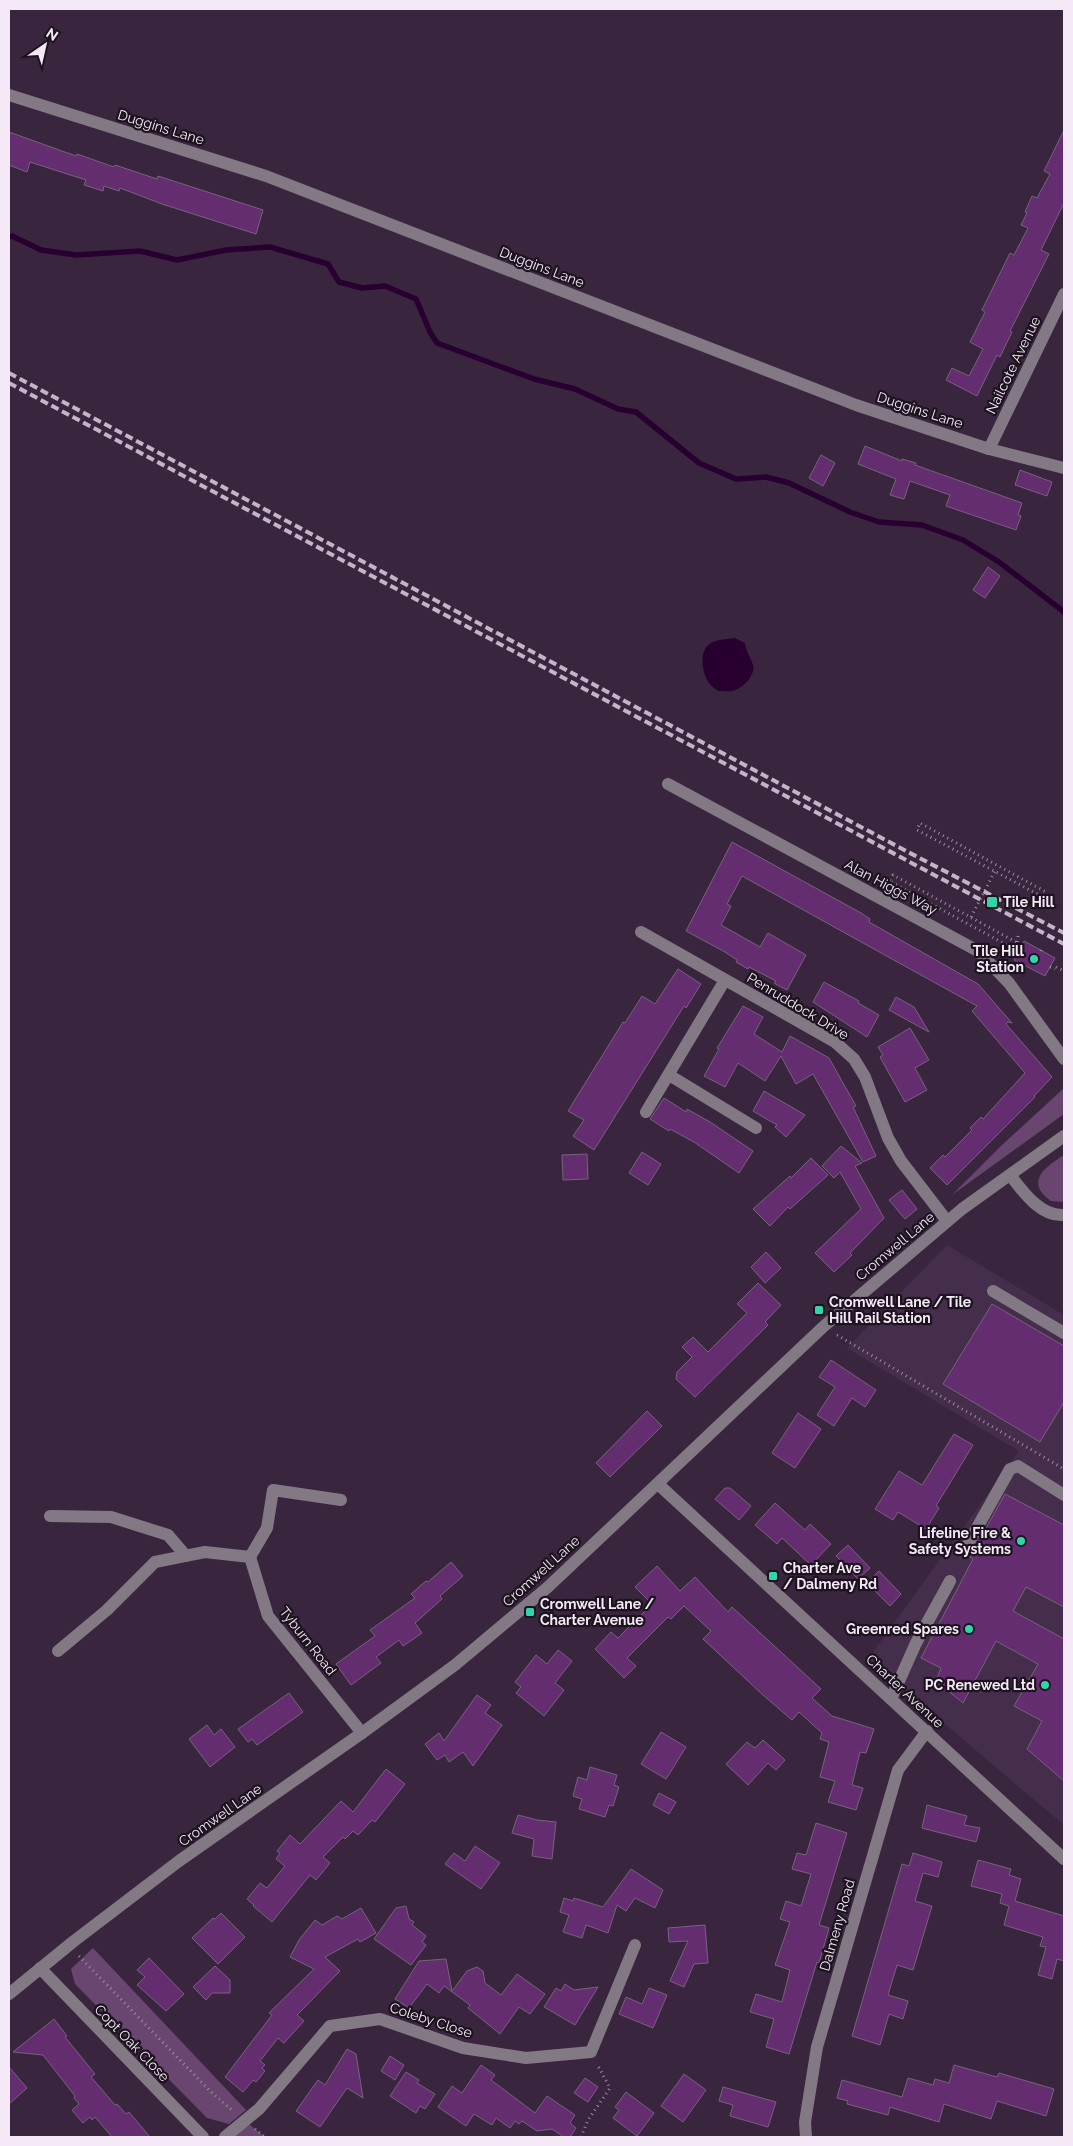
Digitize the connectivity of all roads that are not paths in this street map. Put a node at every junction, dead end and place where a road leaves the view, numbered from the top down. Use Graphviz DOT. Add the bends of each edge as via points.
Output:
graph roads {
  1 [pos="9,95"];
  2 [pos="1064,294"];
  3 [pos="989,449"];
  4 [pos="1064,468"];
  5 [pos="668,784"];
  6 [pos="641,932"];
  7 [pos="725,980"];
  8 [pos="1064,1059"];
  9 [pos="670,1075"];
  10 [pos="646,1112"];
  11 [pos="756,1128"];
  12 [pos="1064,1136"];
  13 [pos="1010,1176"];
  14 [pos="1064,1215"];
  15 [pos="947,1222"];
  16 [pos="993,1291"];
  17 [pos="1064,1333"];
  18 [pos="658,1484"];
  19 [pos="1064,1495"];
  20 [pos="341,1500"];
  21 [pos="50,1516"];
  22 [pos="964,1551"];
  23 [pos="186,1556"];
  24 [pos="250,1557"];
  25 [pos="950,1581"];
  26 [pos="58,1651"];
  27 [pos="892,1699"];
  28 [pos="927,1731"];
  29 [pos="362,1733"];
  30 [pos="1064,1859"];
  31 [pos="635,1945"];
  32 [pos="40,1968"];
  33 [pos="9,1994"];
  34 [pos="203,2137"];
  35 [pos="224,2137"];
  36 [pos="806,2137"];
  1 -- 3 [label="street, Duggins Lane" via="266,176 856,405"];
  2 -- 3 [label="street, Nailcote Avenue"];
  3 -- 4 [label="street, Duggins Lane"];
  5 -- 8 [label="street, Alan Higgs Way" via="978,951 1009,983"];
  6 -- 7 [label="street, Penruddock Drive"];
  7 -- 9 [label="street"];
  7 -- 15 [label="street, Penruddock Drive" via="835,1042 854,1059 865,1077 892,1146"];
  9 -- 10 [label="street"];
  9 -- 11 [label="street"];
  12 -- 13 [label="street, Cromwell Lane"];
  13 -- 14 [label="street" via="1040,1208 1058,1216"];
  13 -- 15 [label="street, Cromwell Lane"];
  15 -- 18 [label="street, Cromwell Lane" via="823,1327"];
  16 -- 17 [label="street"];
  18 -- 27 [label="street, Charter Avenue"];
  18 -- 29 [label="street, Cromwell Lane" via="534,1599 455,1665"];
  19 -- 22 [label="street" via="1018,1466 1010,1468"];
  20 -- 24 [label="street" via="273,1490 267,1528"];
  21 -- 23 [label="street" via="112,1517 168,1534"];
  23 -- 24 [label="street" via="205,1552"];
  23 -- 26 [label="street" via="155,1562 107,1610"];
  24 -- 29 [label="street, Tyburn Road" via="268,1616"];
  25 -- 27 [label="street" via="916,1643"];
  27 -- 28 [label="street, Charter Avenue"];
  28 -- 30 [label="street, Charter Avenue"];
  28 -- 36 [label="street, Dalmeny Road" via="895,1779 817,2047"];
  29 -- 32 [label="street, Cromwell Lane" via="179,1862"];
  31 -- 35 [label="street, Coleby Close" via="591,2052 526,2058 463,2048 380,2019 330,2026 259,2109"];
  32 -- 33 [label="street, Cromwell Lane"];
  32 -- 34 [label="street, Copt Oak Close"];
}
